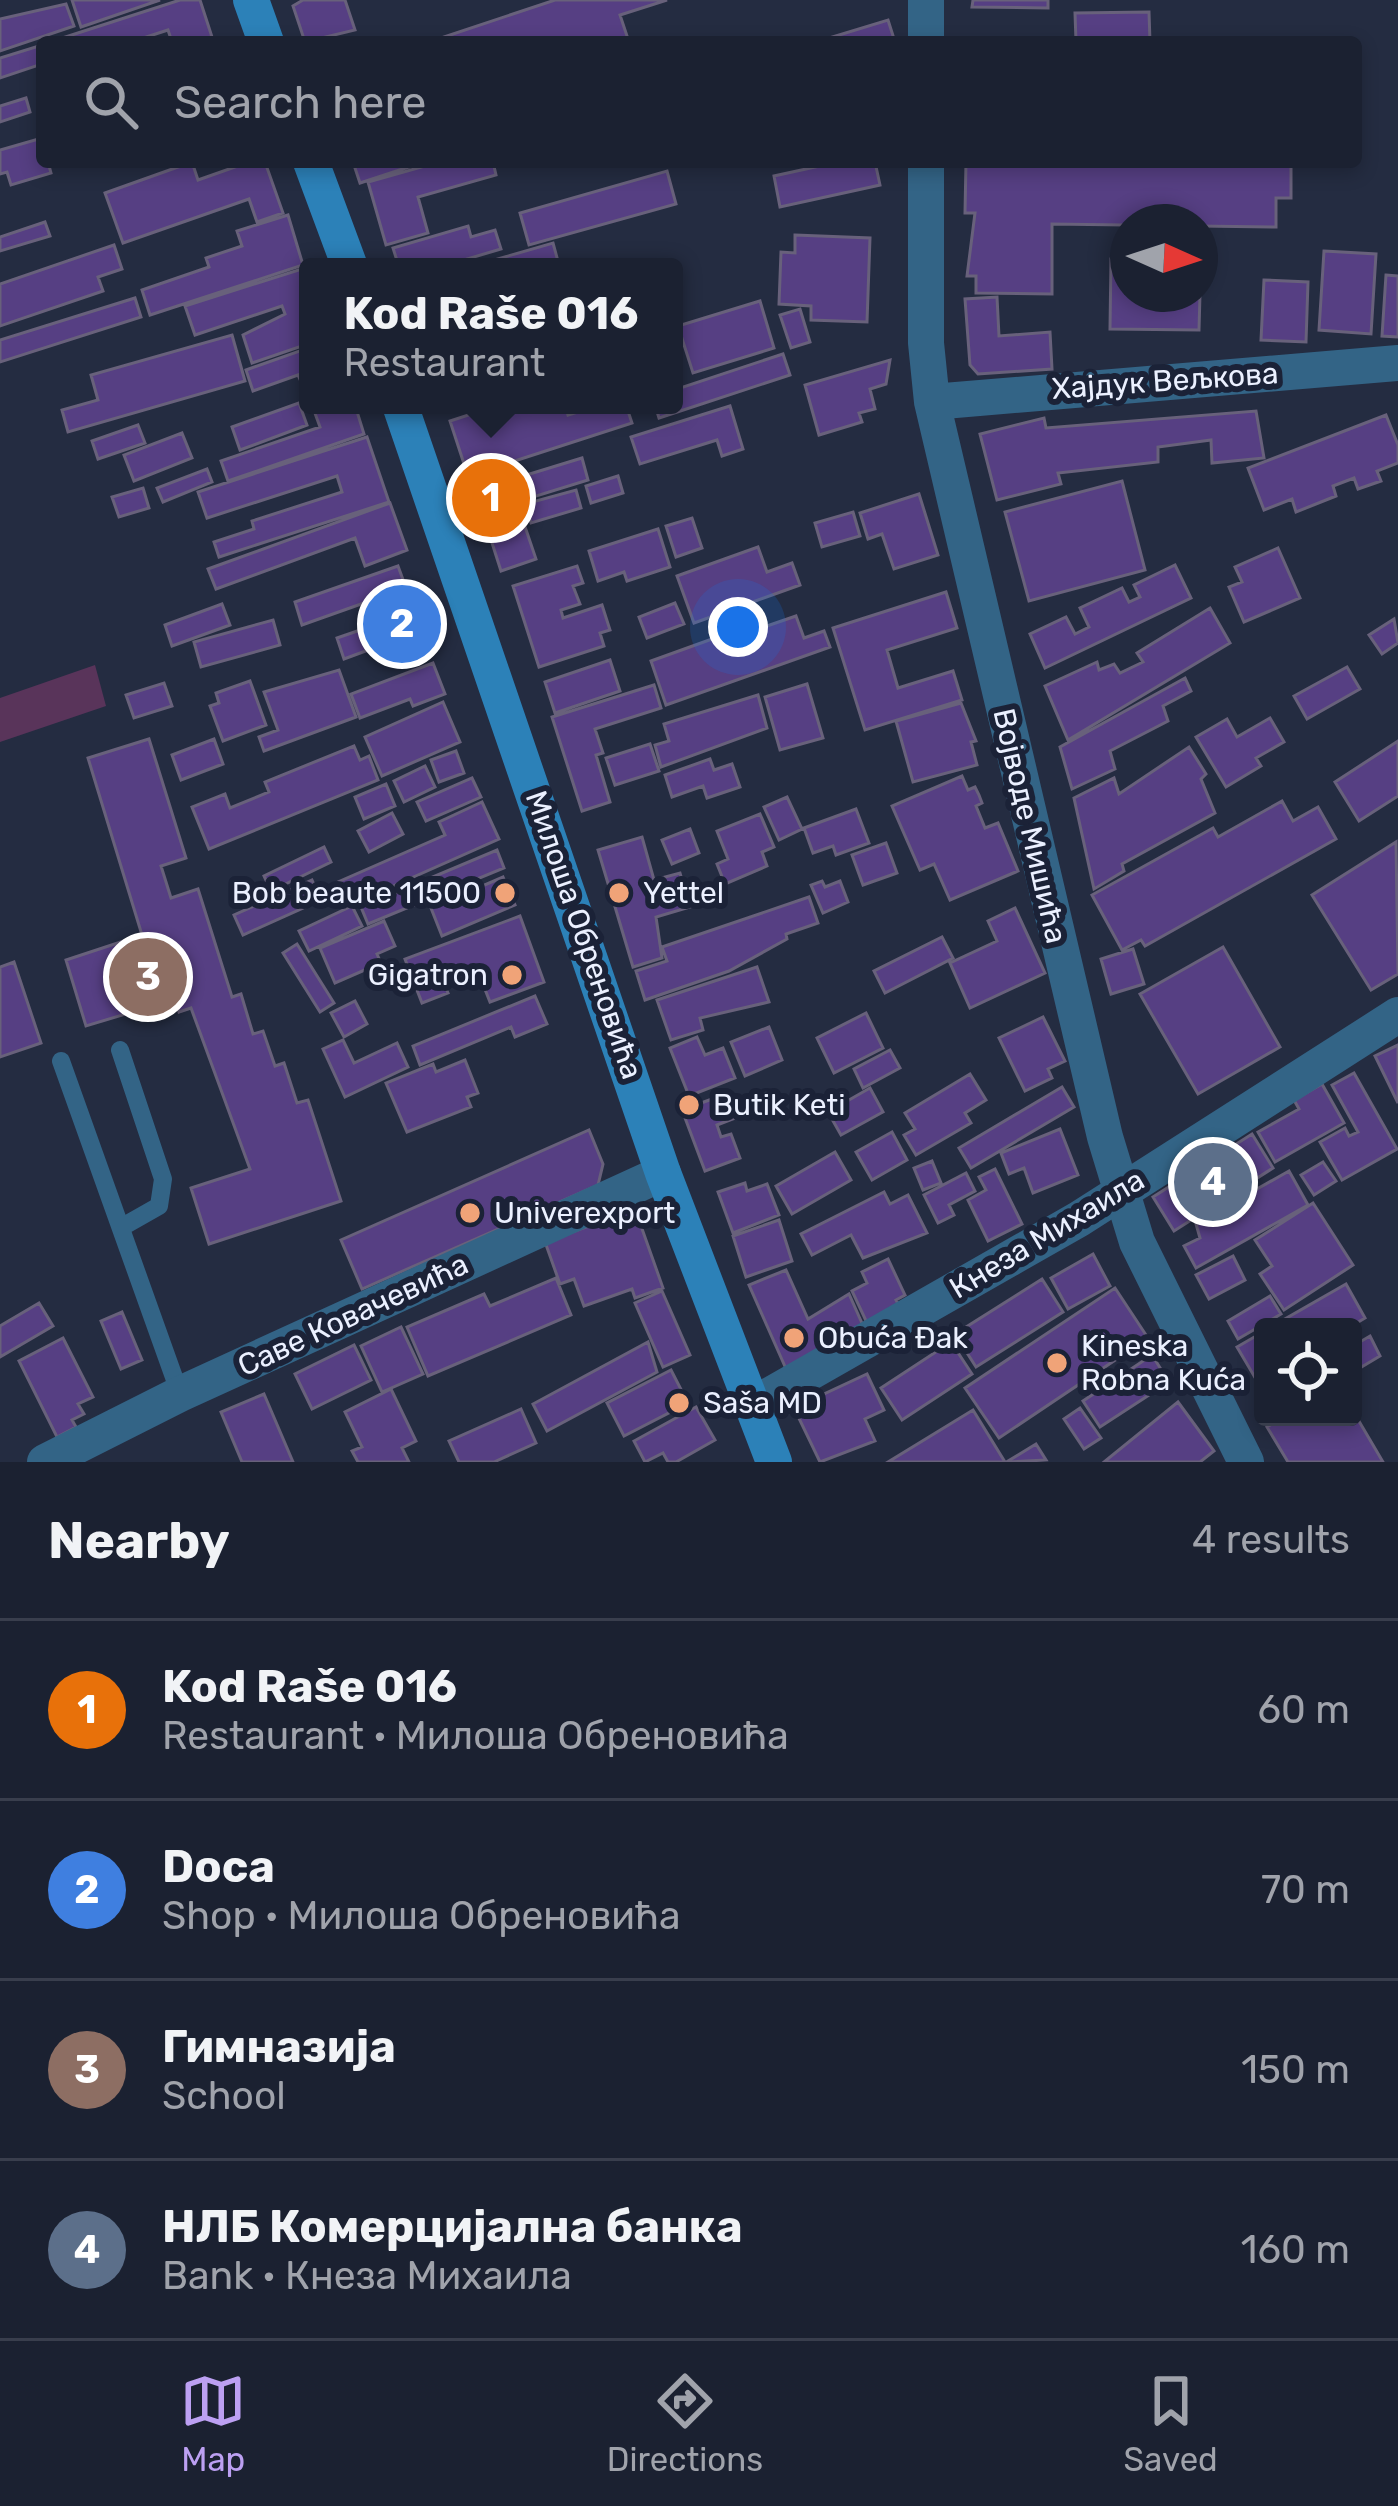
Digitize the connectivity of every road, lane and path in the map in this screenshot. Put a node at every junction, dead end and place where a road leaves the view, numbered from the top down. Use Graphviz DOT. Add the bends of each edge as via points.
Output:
graph roads {
  1 [pos="250,0"];
  2 [pos="926,0"];
  3 [pos="264,36"];
  4 [pos="926,36"];
  5 [pos="313,168"];
  6 [pos="926,168"];
  7 [pos="347,258"];
  8 [pos="1398,363"];
  9 [pos="932,402"];
  10 [pos="403,414"];
  11 [pos="1398,1015"];
  12 [pos="120,1050"];
  13 [pos="62,1061"];
  14 [pos="663,1173"];
  15 [pos="1119,1194"];
  16 [pos="122,1227"];
  17 [pos="180,1394"];
  18 [pos="751,1406"];
  19 [pos="45,1462"];
  20 [pos="774,1462"];
  21 [pos="1246,1462"];
  1 -- 3 [label="street"];
  2 -- 4 [label="street"];
  5 -- 7 [label="street"];
  6 -- 9 [label="street, Војводе Мишића"];
  8 -- 9 [label="street, Хајдук Вељкова"];
  9 -- 15 [label="street, Војводе Мишића"];
  10 -- 14 [label="street, Милоша Обреновића"];
  11 -- 15 [label="street, Кнеза Михаила"];
  12 -- 16 [label="lane" via="163,1179 159,1206"];
  13 -- 16 [label="lane"];
  14 -- 17 [label="street, Саве Ковачевића"];
  14 -- 18 [label="street, Милоша Обреновића"];
  15 -- 18 [label="street, Кнеза Михаила"];
  15 -- 21 [label="street, Војводе Мишића"];
  16 -- 17 [label="lane"];
  17 -- 19 [label="street, Саве Ковачевића"];
  18 -- 20 [label="street, Милоша Обреновића"];
}
